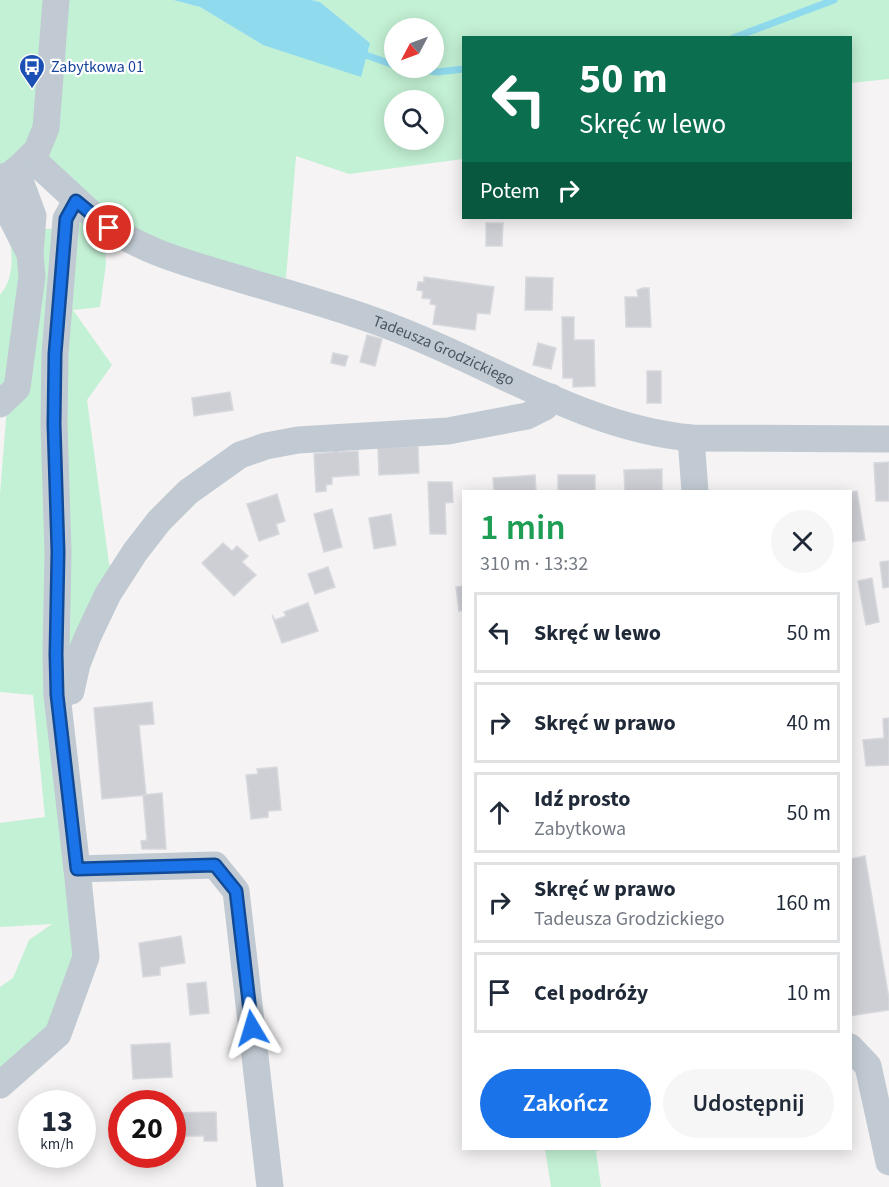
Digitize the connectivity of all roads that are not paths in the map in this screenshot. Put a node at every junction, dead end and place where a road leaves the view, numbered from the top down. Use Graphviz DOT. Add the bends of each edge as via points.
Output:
graph roads {
  1 [pos="56,0"];
  2 [pos="13,170"];
  3 [pos="76,201"];
  4 [pos="551,397"];
  5 [pos="0,404"];
  6 [pos="691,438"];
  7 [pos="889,439"];
  8 [pos="695,490"];
  9 [pos="57,695"];
  10 [pos="77,869"];
  11 [pos="852,1049"];
  12 [pos="0,1085"];
  13 [pos="889,1162"];
  14 [pos="270,1187"];
  1 -- 2 [label="street" via="48,117 42,139"];
  2 -- 3 [label="street, Tadeusza Grodzickiego"];
  2 -- 5 [label="street" via="10,215 30,254 32,276 17,388"];
  3 -- 4 [label="street, Tadeusza Grodzickiego" via="109,228 165,256 396,328"];
  3 -- 9 [label="street" via="66,219 55,354"];
  4 -- 6 [label="street, Tadeusza Grodzickiego" via="643,430"];
  4 -- 9 [label="street" via="545,407 527,416 448,431 298,440 240,455 188,492 135,552 108,594 88,636 70,691"];
  6 -- 7 [label="street, Tadeusza Grodzickiego"];
  6 -- 8 [label="street"];
  9 -- 10 [label="street"];
  10 -- 12 [label="street" via="86,957 58,1035"];
  10 -- 14 [label="street" via="215,865 236,891"];
  11 -- 13 [label="street" via="868,1066"];
}
